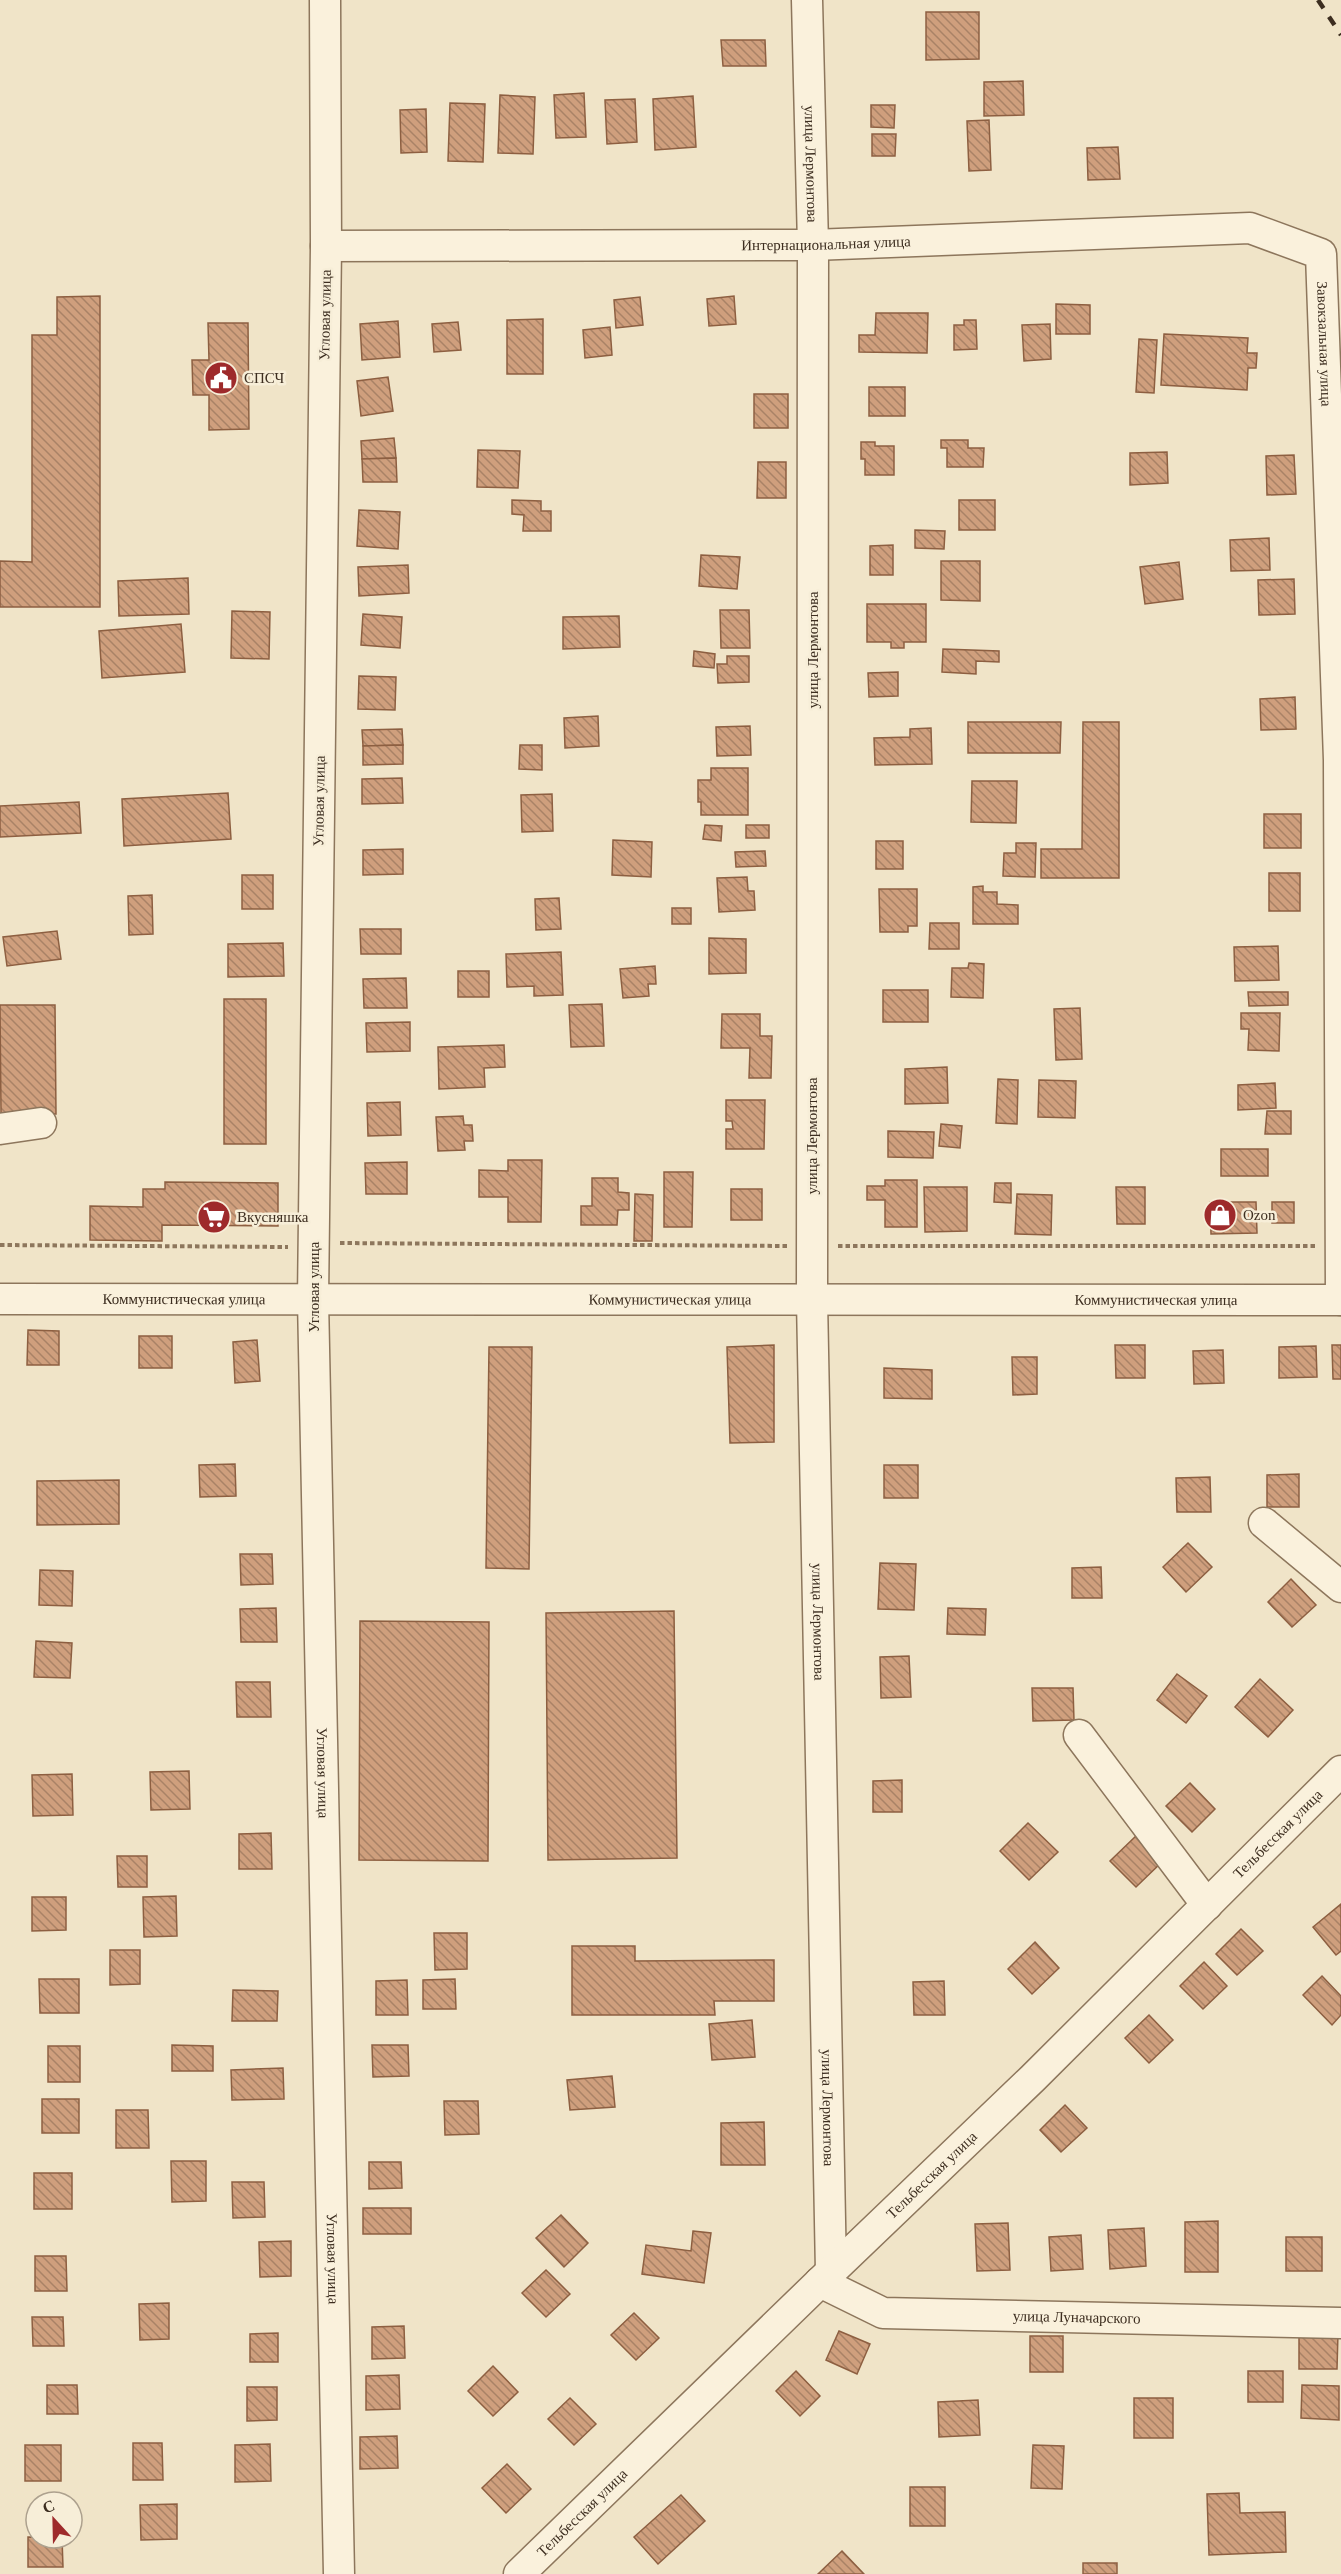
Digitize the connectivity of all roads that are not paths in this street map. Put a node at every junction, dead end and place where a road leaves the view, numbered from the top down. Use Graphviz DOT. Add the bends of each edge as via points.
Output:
graph roads {
  1 [pos="325,0"];
  2 [pos="807,0"];
  3 [pos="813,245"];
  4 [pos="326,246"];
  5 [pos="1322,254"];
  6 [pos="41,1124"];
  7 [pos="0,1129"];
  8 [pos="1341,1246"];
  9 [pos="0,1299"];
  10 [pos="313,1299"];
  11 [pos="812,1299"];
  12 [pos="1341,1300"];
  13 [pos="1264,1523"];
  14 [pos="1341,1587"];
  15 [pos="1079,1735"];
  16 [pos="1341,1771"];
  17 [pos="1207,1905"];
  18 [pos="825,2277"];
  19 [pos="1341,2323"];
  20 [pos="339,2574"];
  21 [pos="519,2574"];
  1 -- 4 [label="street, Угловая улица"];
  2 -- 3 [label="street, улица Лермонтова"];
  3 -- 4 [label="street, Интернациональная улица"];
  3 -- 5 [label="street, Интернациональная улица" via="1250,228"];
  3 -- 11 [label="street, улица Лермонтова"];
  4 -- 10 [label="street, Угловая улица"];
  5 -- 8 [label="street, Завокзальная улица" via="1339,760"];
  6 -- 7 [label="street"];
  8 -- 12 [label="street, Завокзальная улица"];
  9 -- 10 [label="street, Коммунистическая улица"];
  10 -- 11 [label="street, Коммунистическая улица"];
  10 -- 20 [label="street, Угловая улица"];
  11 -- 12 [label="street, Коммунистическая улица"];
  11 -- 18 [label="street, улица Лермонтова"];
  13 -- 14 [label="street"];
  15 -- 17 [label="street"];
  16 -- 17 [label="street, Тельбесская улица"];
  17 -- 18 [label="street, Тельбесская улица"];
  18 -- 19 [label="street, улица Луначарского" via="882,2313"];
  18 -- 21 [label="street, Тельбесская улица"];
}
